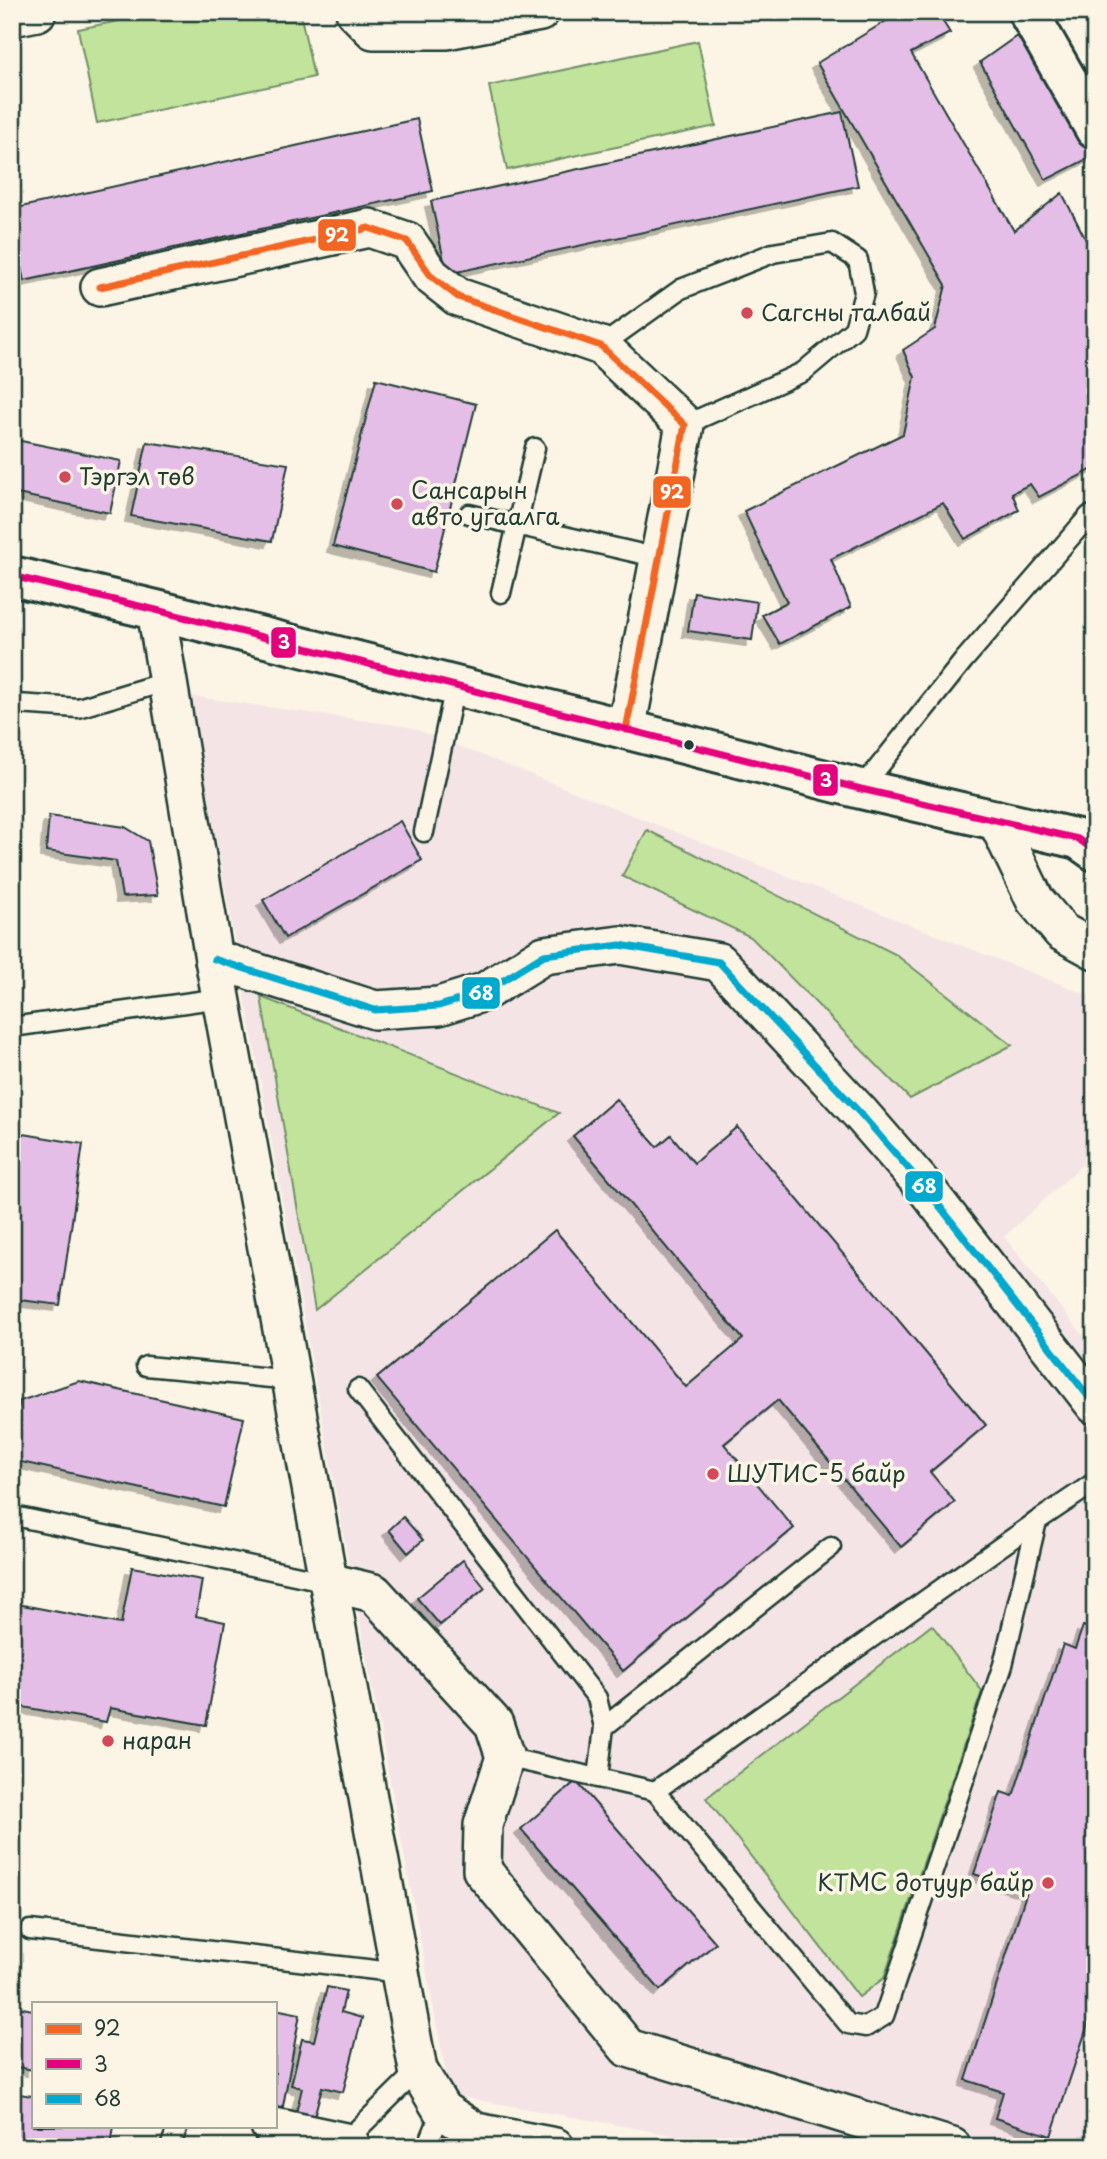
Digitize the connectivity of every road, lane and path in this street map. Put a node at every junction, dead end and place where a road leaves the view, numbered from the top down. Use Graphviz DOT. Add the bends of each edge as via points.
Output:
graph roads {
  1 [pos="37,12"];
  2 [pos="355,12"];
  3 [pos="540,12"];
  4 [pos="1028,12"];
  5 [pos="12,17"];
  6 [pos="1095,129"];
  7 [pos="100,287"];
  8 [pos="601,346"];
  9 [pos="685,425"];
  10 [pos="535,448"];
  11 [pos="469,514"];
  12 [pos="1095,514"];
  13 [pos="516,524"];
  14 [pos="659,558"];
  15 [pos="12,576"];
  16 [pos="501,593"];
  17 [pos="156,610"];
  18 [pos="168,681"];
  19 [pos="455,686"];
  20 [pos="12,709"];
  21 [pos="626,730"];
  22 [pos="861,789"];
  23 [pos="996,820"];
  24 [pos="424,832"];
  25 [pos="1089,842"];
  26 [pos="1095,950"];
  27 [pos="214,959"];
  28 [pos="221,998"];
  29 [pos="12,1027"];
  30 [pos="146,1366"];
  31 [pos="292,1380"];
  32 [pos="358,1389"];
  33 [pos="1095,1405"];
  34 [pos="1095,1482"];
  35 [pos="14,1516"];
  36 [pos="1037,1521"];
  37 [pos="831,1547"];
  38 [pos="328,1582"];
  39 [pos="604,1727"];
  40 [pos="505,1757"];
  41 [pos="598,1778"];
  42 [pos="655,1791"];
  43 [pos="30,1930"];
  44 [pos="401,1973"];
  45 [pos="418,2070"];
  46 [pos="442,2110"];
  47 [pos="276,2127"];
  48 [pos="177,2128"];
  49 [pos="349,2145"];
  50 [pos="170,2147"];
  51 [pos="427,2147"];
  52 [pos="555,2147"];
  53 [pos="953,2147"];
  1 -- 5 [label="street"];
  2 -- 3 [label="street" via="373,30 446,30"];
  4 -- 6 [label="main road"];
  7 -- 8 [label="street" via="369,228 407,241 430,275 458,298"];
  8 -- 9 [label="street"];
  8 -- 9 [label="lane" via="681,289 773,253 832,243 858,261 864,293 854,329 803,372"];
  9 -- 14 [label="street"];
  10 -- 13 [label="lane"];
  11 -- 13 [label="lane"];
  12 -- 22 [label="lane" via="1088,516 964,660"];
  13 -- 14 [label="lane"];
  13 -- 16 [label="lane"];
  14 -- 21 [label="street"];
  15 -- 17 [label="main road"];
  17 -- 18 [label="street"];
  17 -- 19 [label="main road"];
  18 -- 20 [label="lane" via="78,708 17,704"];
  18 -- 27 [label="street"];
  19 -- 21 [label="main road"];
  19 -- 24 [label="lane"];
  21 -- 22 [label="main road"];
  22 -- 23 [label="main road"];
  23 -- 25 [label="main road"];
  23 -- 26 [label="street" via="1035,900 1062,932"];
  27 -- 28 [label="street"];
  27 -- 33 [label="street" via="375,1010 439,1006 484,992 544,955 620,944 719,962 927,1191"];
  28 -- 29 [label="lane"];
  28 -- 31 [label="street"];
  30 -- 31 [label="lane"];
  31 -- 38 [label="street"];
  32 -- 39 [label="lane" via="597,1698"];
  34 -- 36 [label="lane"];
  35 -- 38 [label="lane"];
  36 -- 42 [label="lane"];
  36 -- 42 [label="lane" via="1003,1665 884,2017 866,2027 848,2024"];
  37 -- 39 [label="lane"];
  38 -- 40 [label="street" via="374,1594 494,1724"];
  38 -- 44 [label="street"];
  39 -- 41 [label="lane"];
  40 -- 41 [label="lane"];
  40 -- 53 [label="street" via="483,1825 482,1870 628,2048"];
  41 -- 42 [label="lane"];
  43 -- 44 [label="lane"];
  44 -- 45 [label="street"];
  45 -- 46 [label="street"];
  45 -- 49 [label="lane" via="357,2130"];
  46 -- 51 [label="lane"];
  46 -- 52 [label="street" via="476,2132"];
  47 -- 49 [label="street"];
  48 -- 50 [label="lane"];
}
